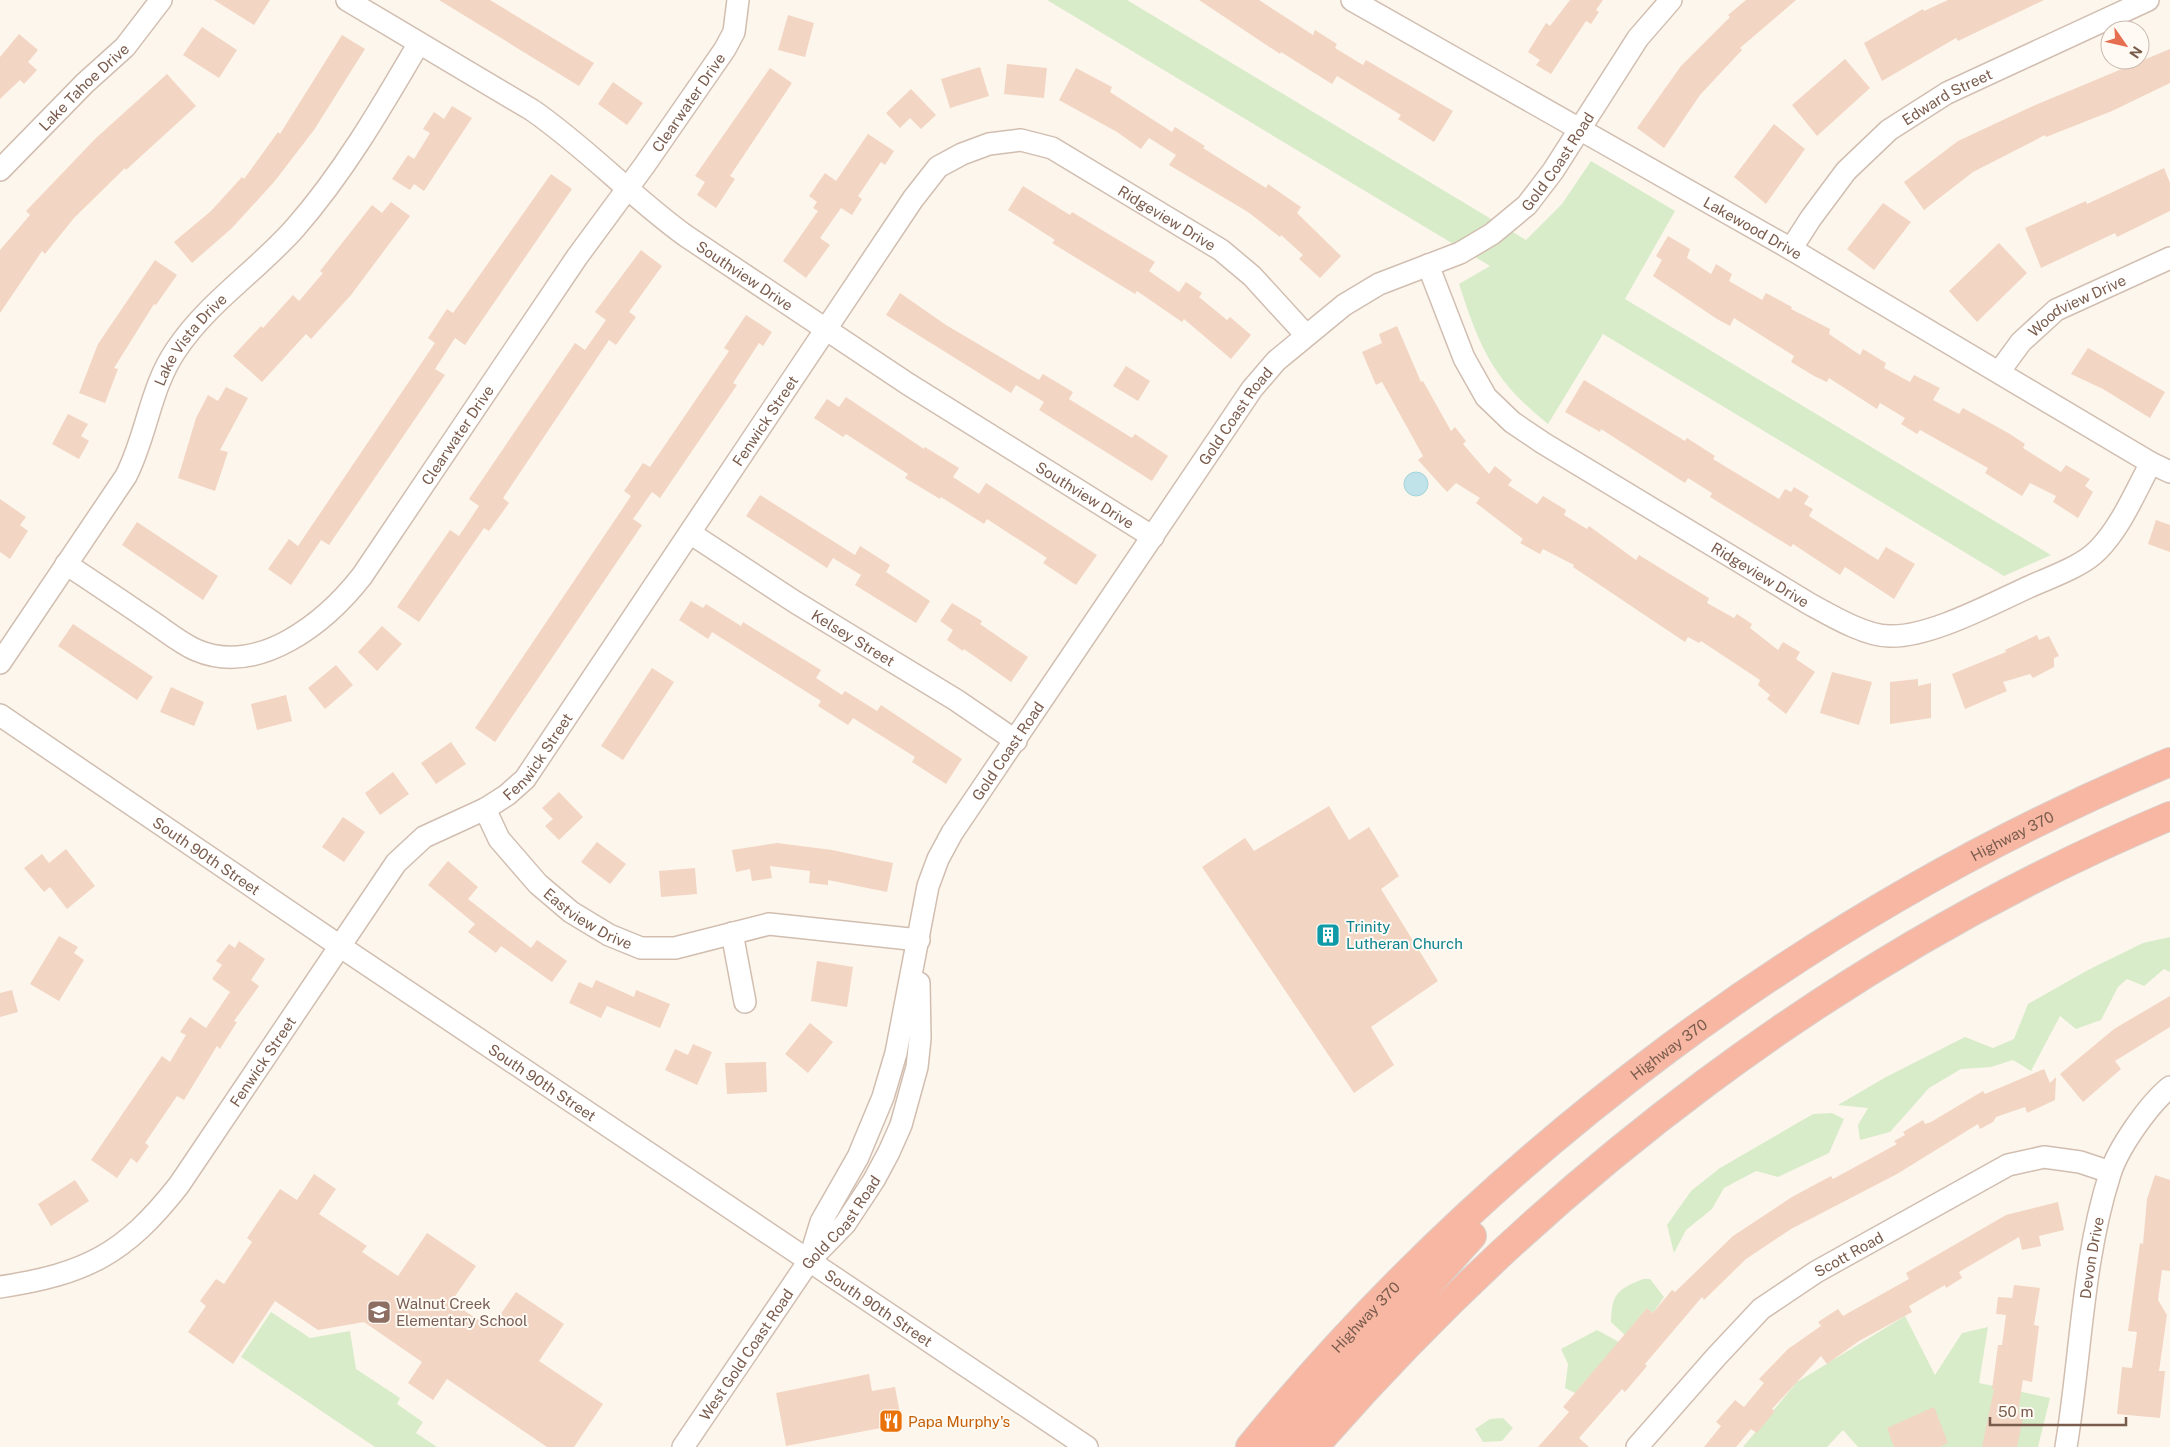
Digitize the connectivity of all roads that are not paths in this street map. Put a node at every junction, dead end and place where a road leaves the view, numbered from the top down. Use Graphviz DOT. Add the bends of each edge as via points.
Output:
graph roads {
  1 [pos="161,0"];
  2 [pos="347,0"];
  3 [pos="738,0"];
  4 [pos="1671,0"];
  5 [pos="2148,0"];
  6 [pos="1363,3"];
  7 [pos="419,43"];
  8 [pos="1581,130"];
  9 [pos="1004,142"];
  10 [pos="0,170"];
  11 [pos="627,188"];
  12 [pos="1791,249"];
  13 [pos="2170,258"];
  14 [pos="1428,265"];
  15 [pos="826,329"];
  16 [pos="1306,335"];
  17 [pos="1999,372"];
  18 [pos="2161,467"];
  19 [pos="690,533"];
  20 [pos="1153,537"];
  21 [pos="66,564"];
  22 [pos="0,663"];
  23 [pos="0,715"];
  24 [pos="1016,741"];
  25 [pos="2170,762"];
  26 [pos="484,808"];
  27 [pos="2170,816"];
  28 [pos="732,933"];
  29 [pos="919,940"];
  30 [pos="340,946"];
  31 [pos="745,1002"];
  32 [pos="2170,1087"];
  33 [pos="1565,1132"];
  34 [pos="2110,1172"];
  35 [pos="809,1261"];
  36 [pos="0,1287"];
  37 [pos="2069,1446"];
  38 [pos="682,1447"];
  39 [pos="1087,1447"];
  40 [pos="1250,1447"];
  41 [pos="1282,1447"];
  42 [pos="1314,1447"];
  43 [pos="1637,1447"];
  1 -- 10 [label="street, Lake Tahoe Drive" via="125,47"];
  2 -- 7 [label="street, Southview Drive"];
  3 -- 11 [label="street, Clearwater Drive" via="734,32 725,49"];
  4 -- 8 [label="street, Gold Coast Road" via="1638,38 1602,91"];
  5 -- 12 [label="street, Edward Street" via="1947,93 1889,130 1846,171"];
  6 -- 8 [label="street, Lakewood Drive"];
  7 -- 11 [label="street, Southview Drive" via="532,110"];
  7 -- 21 [label="street, Lake Vista Drive" via="344,167 295,228 208,310 175,351 156,390 133,461 118,489"];
  8 -- 12 [label="street, Lakewood Drive"];
  8 -- 14 [label="street, Gold Coast Road" via="1526,205 1492,234 1460,253"];
  9 -- 15 [label="street, Fenwick Street" via="962,154 938,167"];
  9 -- 16 [label="street, Ridgeview Drive" via="1021,140 1052,148 1221,250 1252,276"];
  11 -- 15 [label="street, Southview Drive" via="686,236"];
  11 -- 21 [label="street, Clearwater Drive" via="362,576 337,604 307,629 262,652 225,656 198,651"];
  12 -- 17 [label="street, Lakewood Drive"];
  13 -- 17 [label="street, Woodview Drive" via="2056,310 2021,342"];
  14 -- 16 [label="street, Gold Coast Road" via="1379,284 1344,305"];
  14 -- 18 [label="street, Ridgeview Drive" via="1464,358 1486,396 1512,422 1543,444 1808,604 1850,625 1888,636 1923,631 1953,621 2069,568 2097,551"];
  15 -- 19 [label="street, Fenwick Street"];
  15 -- 20 [label="street, Southview Drive"];
  16 -- 20 [label="street, Gold Coast Road" via="1276,361 1252,389"];
  17 -- 18 [label="street, Lakewood Drive"];
  19 -- 24 [label="street, Kelsey Street"];
  19 -- 26 [label="street, Fenwick Street" via="525,779 507,795"];
  20 -- 24 [label="street, Gold Coast Road"];
  21 -- 22 [label="street, Lake Vista Drive"];
  23 -- 30 [label="street, South 90th Street"];
  24 -- 29 [label="street, Gold Coast Road" via="952,833 938,859 928,886"];
  25 -- 33 [label="highway, Highway 370" via="1943,872 1828,939 1649,1063"];
  26 -- 28 [label="street, Eastview Drive" via="499,839 538,884 571,912 609,935 641,948 674,948"];
  26 -- 30 [label="street, Fenwick Street" via="424,837 396,863"];
  27 -- 42 [label="highway" via="2110,841 2020,886 1853,981 1778,1030 1618,1152 1510,1246 1425,1325"];
  28 -- 29 [label="street, Eastview Drive" via="769,924"];
  28 -- 31 [label="street"];
  29 -- 35 [label="street, Gold Coast Road" via="896,1053 883,1097 858,1157 821,1222"];
  30 -- 35 [label="street, South 90th Street"];
  30 -- 36 [label="street, Fenwick Street" via="179,1185 146,1224 126,1242 88,1265 37,1281"];
  32 -- 34 [label="street, Devon Drive" via="2126,1138"];
  33 -- 40 [label="highway, Highway 370" via="1471,1213 1387,1295"];
  33 -- 41 [label="highway"];
  34 -- 37 [label="street, Devon Drive" via="2094,1236"];
  34 -- 43 [label="street, Scott Road" via="2080,1162 2044,1157 2008,1165 1816,1272 1761,1309"];
  35 -- 38 [label="street, West Gold Coast Road"];
  35 -- 39 [label="street, South 90th Street"];
}
